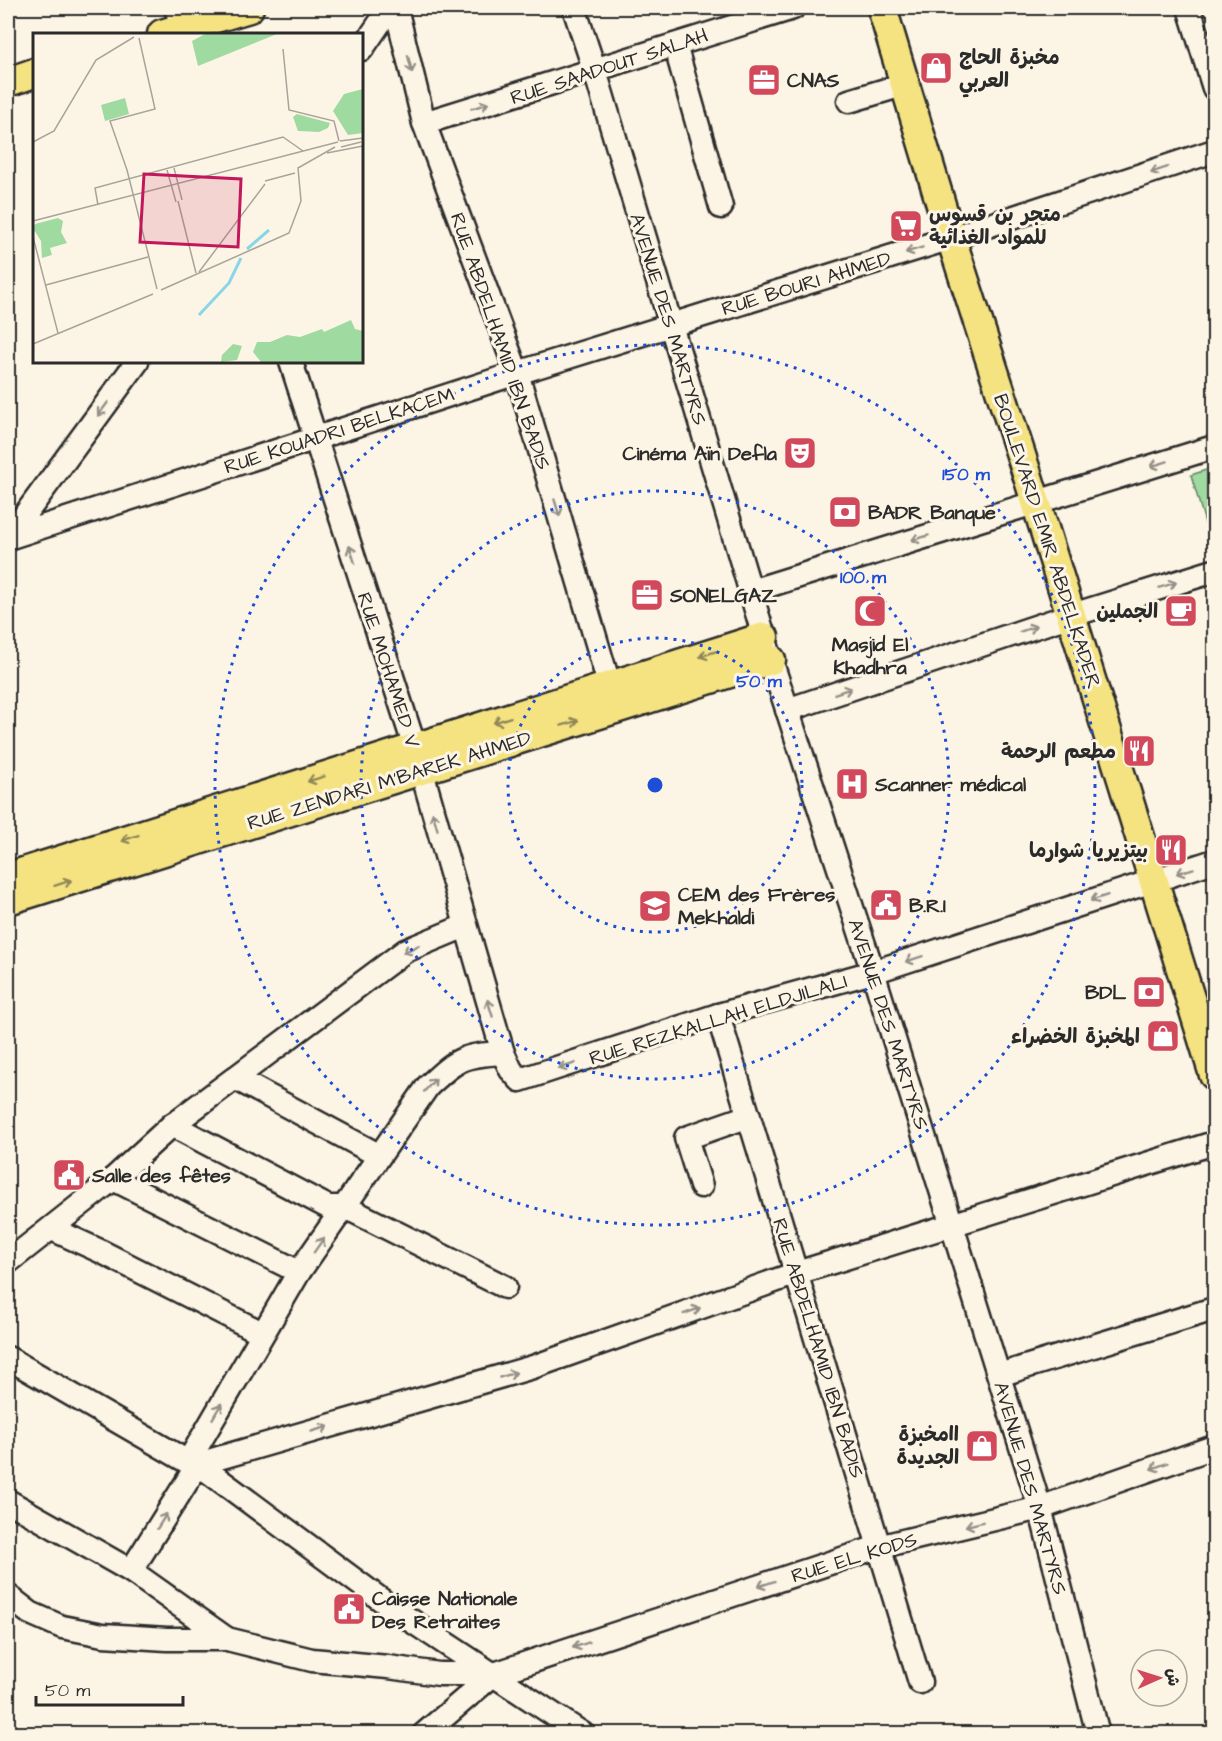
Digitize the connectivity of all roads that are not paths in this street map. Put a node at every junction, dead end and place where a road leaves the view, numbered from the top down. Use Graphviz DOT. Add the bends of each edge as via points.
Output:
graph roads {
  1 [pos="249,8"];
  2 [pos="390,8"];
  3 [pos="396,8"];
  4 [pos="574,8"];
  5 [pos="793,8"];
  6 [pos="882,8"];
  7 [pos="1189,8"];
  8 [pos="176,26"];
  9 [pos="675,45"];
  10 [pos="363,48"];
  11 [pos="1211,63"];
  12 [pos="596,71"];
  13 [pos="33,73"];
  14 [pos="8,82"];
  15 [pos="906,84"];
  16 [pos="1215,88"];
  17 [pos="849,101"];
  18 [pos="424,123"];
  19 [pos="1215,151"];
  20 [pos="721,207"];
  21 [pos="951,238"];
  22 [pos="671,325"];
  23 [pos="137,363"];
  24 [pos="291,363"];
  25 [pos="517,373"];
  26 [pos="315,437"];
  27 [pos="1215,447"];
  28 [pos="1036,502"];
  29 [pos="8,538"];
  30 [pos="1215,571"];
  31 [pos="751,591"];
  32 [pos="1072,615"];
  33 [pos="767,648"];
  34 [pos="613,698"];
  35 [pos="787,710"];
  36 [pos="417,759"];
  37 [pos="1215,861"];
  38 [pos="8,877"];
  39 [pos="1155,880"];
  40 [pos="8,900"];
  41 [pos="465,926"];
  42 [pos="873,972"];
  43 [pos="718,1015"];
  44 [pos="503,1053"];
  45 [pos="1215,1075"];
  46 [pos="235,1078"];
  47 [pos="520,1080"];
  48 [pos="749,1116"];
  49 [pos="172,1125"];
  50 [pos="1215,1143"];
  51 [pos="378,1155"];
  52 [pos="113,1179"];
  53 [pos="701,1186"];
  54 [pos="345,1207"];
  55 [pos="952,1224"];
  56 [pos="52,1228"];
  57 [pos="8,1262"];
  58 [pos="299,1272"];
  59 [pos="797,1273"];
  60 [pos="505,1287"];
  61 [pos="1215,1309"];
  62 [pos="262,1333"];
  63 [pos="8,1358"];
  64 [pos="999,1375"];
  65 [pos="1215,1447"];
  66 [pos="193,1463"];
  67 [pos="8,1501"];
  68 [pos="1040,1508"];
  69 [pos="878,1547"];
  70 [pos="131,1571"];
  71 [pos="8,1596"];
  72 [pos="227,1639"];
  73 [pos="494,1674"];
  74 [pos="920,1682"];
  75 [pos="424,1734"];
  76 [pos="583,1734"];
  77 [pos="1098,1734"];
  1 -- 8 [label="main road"];
  2 -- 10 [label="street"];
  3 -- 18 [label="street, RUE ABDELHAMID IBN BADIS, one-way"];
  4 -- 12 [label="street, AVENUE DES MARTYRS"];
  5 -- 9 [label="street, RUE SAADOUT SALAH"];
  6 -- 15 [label="main road, BOULEVARD EMIR ABDELKADER"];
  7 -- 11 [label="street"];
  9 -- 12 [label="street, RUE SAADOUT SALAH"];
  9 -- 20 [label="street"];
  11 -- 16 [label="street"];
  18 -- 12 [label="street, RUE SAADOUT SALAH, one-way"];
  12 -- 22 [label="street, AVENUE DES MARTYRS"];
  13 -- 14 [label="main road"];
  15 -- 17 [label="street"];
  15 -- 21 [label="main road, BOULEVARD EMIR ABDELKADER"];
  18 -- 25 [label="street, RUE ABDELHAMID IBN BADIS"];
  19 -- 21 [label="street, RUE BOURI AHMED, one-way"];
  21 -- 22 [label="street, RUE BOURI AHMED, one-way"];
  21 -- 28 [label="main road, BOULEVARD EMIR ABDELKADER"];
  22 -- 25 [label="street, RUE KOUADRI BELKACEM"];
  22 -- 31 [label="street, AVENUE DES MARTYRS"];
  23 -- 29 [label="street, one-way"];
  24 -- 26 [label="street, RUE MOHAMED V"];
  25 -- 26 [label="street, RUE KOUADRI BELKACEM"];
  25 -- 34 [label="street, RUE ABDELHAMID IBN BADIS, one-way"];
  26 -- 29 [label="street, RUE KOUADRI BELKACEM"];
  36 -- 26 [label="street, RUE MOHAMED V, one-way"];
  27 -- 28 [label="street, one-way"];
  28 -- 31 [label="street, one-way"];
  28 -- 32 [label="main road, BOULEVARD EMIR ABDELKADER"];
  32 -- 30 [label="street, one-way"];
  31 -- 33 [label="street, AVENUE DES MARTYRS"];
  35 -- 32 [label="street, one-way"];
  32 -- 39 [label="main road, BOULEVARD EMIR ABDELKADER"];
  33 -- 34 [label="main road"];
  33 -- 35 [label="street, AVENUE DES MARTYRS"];
  34 -- 36 [label="main road"];
  35 -- 42 [label="street, AVENUE DES MARTYRS"];
  36 -- 38 [label="main road, one-way"];
  40 -- 36 [label="main road, RUE ZENDARI M'BAREK AHMED, one-way"];
  41 -- 36 [label="street, RUE MOHAMED V, one-way"];
  37 -- 39 [label="street, RUE REZKALLAH ELDJILALI, one-way"];
  39 -- 42 [label="street, RUE REZKALLAH ELDJILALI, one-way"];
  39 -- 45 [label="main road, BOULEVARD EMIR ABDELKADER"];
  44 -- 41 [label="street, RUE MOHAMED V, one-way"];
  41 -- 46 [label="street, one-way" via="405,951"];
  42 -- 43 [label="street, RUE REZKALLAH ELDJILALI"];
  42 -- 55 [label="street, AVENUE DES MARTYRS"];
  43 -- 47 [label="street, RUE REZKALLAH ELDJILALI, one-way"];
  43 -- 48 [label="street, RUE ABDELHAMID IBN BADIS"];
  44 -- 47 [label="street, RUE MOHAMED V"];
  51 -- 44 [label="street, one-way" via="428,1086 454,1062 478,1054"];
  46 -- 49 [label="street"];
  46 -- 51 [label="street"];
  48 -- 53 [label="street" via="686,1138"];
  48 -- 59 [label="street, RUE ABDELHAMID IBN BADIS"];
  49 -- 52 [label="street"];
  49 -- 54 [label="street" via="328,1208"];
  50 -- 55 [label="street"];
  51 -- 54 [label="street"];
  52 -- 56 [label="street"];
  52 -- 58 [label="street"];
  58 -- 54 [label="street, one-way"];
  54 -- 60 [label="street"];
  55 -- 59 [label="street"];
  55 -- 64 [label="street, AVENUE DES MARTYRS"];
  56 -- 57 [label="street"];
  56 -- 62 [label="street"];
  58 -- 62 [label="street"];
  66 -- 59 [label="street, one-way" via="533,1367"];
  59 -- 69 [label="street, RUE ABDELHAMID IBN BADIS"];
  61 -- 64 [label="street"];
  66 -- 62 [label="street, one-way"];
  63 -- 66 [label="street"];
  64 -- 68 [label="street, AVENUE DES MARTYRS"];
  65 -- 68 [label="street, RUE EL KODS, one-way"];
  70 -- 66 [label="street, one-way"];
  66 -- 73 [label="street" via="394,1610"];
  67 -- 70 [label="street"];
  68 -- 69 [label="street, RUE EL KODS, one-way"];
  68 -- 77 [label="street, AVENUE DES MARTYRS"];
  69 -- 73 [label="street, RUE EL KODS, one-way"];
  69 -- 74 [label="street, RUE ABDELHAMID IBN BADIS"];
  70 -- 72 [label="street"];
  71 -- 72 [label="street" via="30,1613 62,1627 103,1635"];
  72 -- 73 [label="street" via="312,1660 439,1674"];
  73 -- 75 [label="street"];
  73 -- 76 [label="street"];
}
